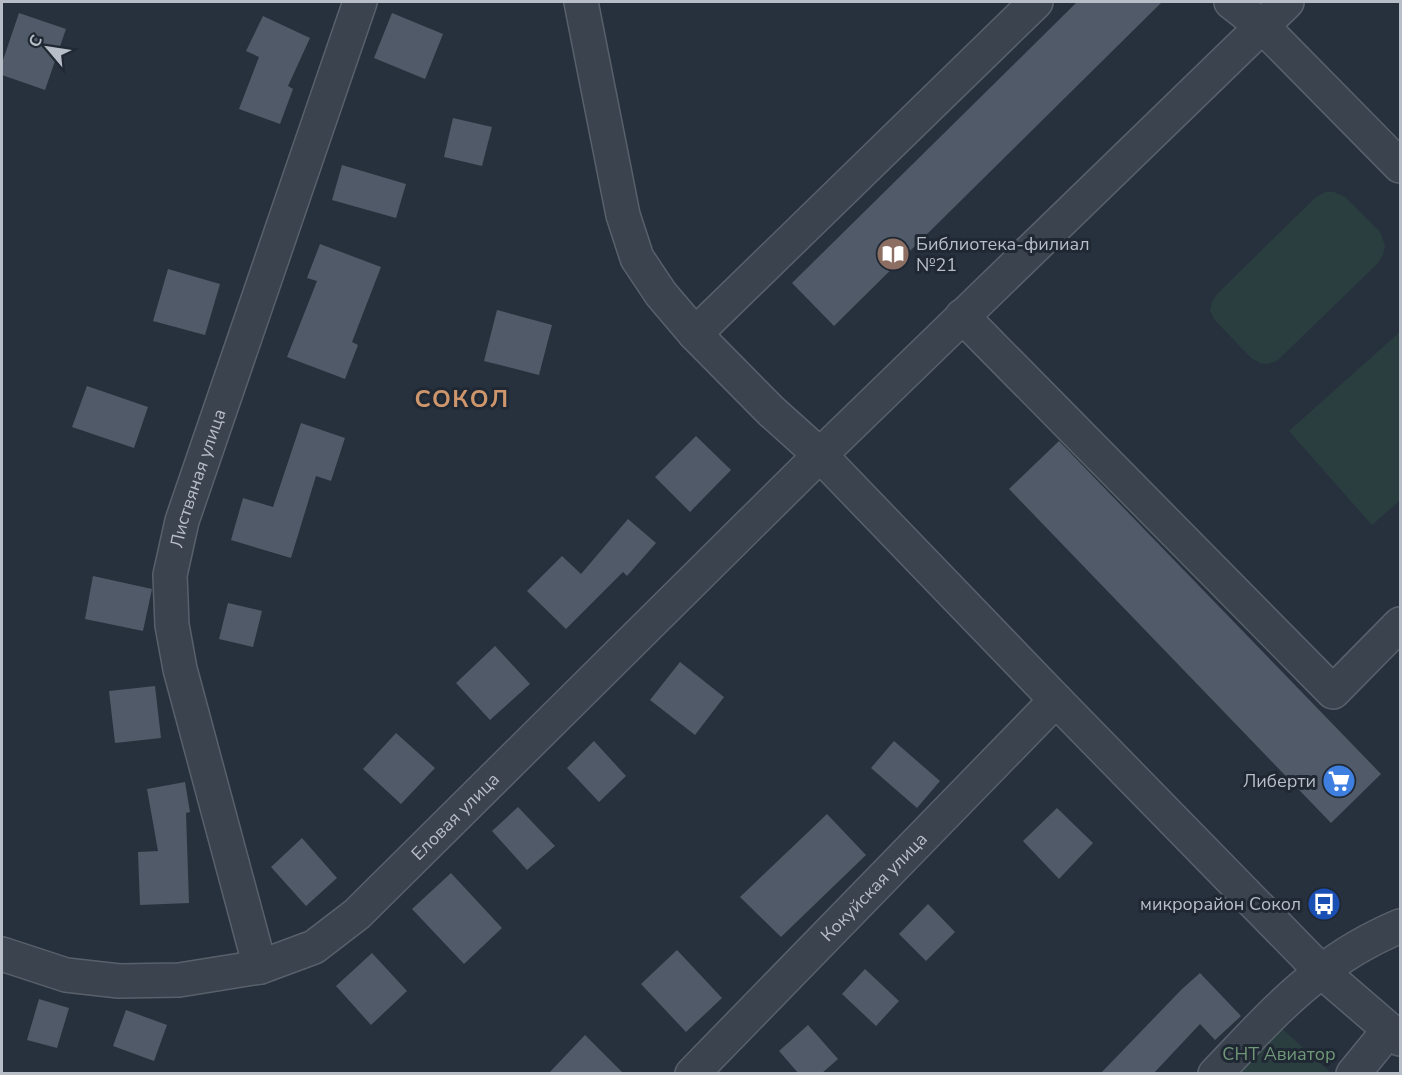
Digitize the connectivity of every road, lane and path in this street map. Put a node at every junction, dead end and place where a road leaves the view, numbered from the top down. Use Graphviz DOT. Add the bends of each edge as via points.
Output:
graph roads {
  1 [pos="360,2"];
  2 [pos="581,2"];
  3 [pos="1036,2"];
  4 [pos="1232,2"];
  5 [pos="1287,2"];
  6 [pos="1263,27"];
  7 [pos="1401,166"];
  8 [pos="963,316"];
  9 [pos="695,334"];
  10 [pos="820,455"];
  11 [pos="1401,624"];
  12 [pos="1056,700"];
  13 [pos="1401,926"];
  14 [pos="2,954"];
  15 [pos="260,968"];
  16 [pos="1321,971"];
  17 [pos="1395,1034"];
  18 [pos="692,1074"];
  19 [pos="1215,1074"];
  20 [pos="1353,1074"];
  1 -- 15 [label="street, Листвяная улица" via="186,510 170,575 172,625 180,669"];
  2 -- 9 [label="street" via="623,215 637,258"];
  3 -- 9 [label="street"];
  4 -- 6 [label="street"];
  5 -- 6 [label="street, Еловая улица"];
  6 -- 7 [label="street"];
  6 -- 8 [label="street, Еловая улица"];
  8 -- 10 [label="street, Еловая улица"];
  8 -- 11 [label="street" via="1333,692"];
  9 -- 10 [label="street"];
  10 -- 12 [label="street"];
  10 -- 15 [label="street, Еловая улица" via="357,914 314,947"];
  12 -- 16 [label="street"];
  12 -- 18 [label="street, Кокуйская улица"];
  13 -- 16 [label="street"];
  14 -- 15 [label="street, Еловая улица" via="66,975 119,981 179,980"];
  16 -- 17 [label="street"];
  16 -- 19 [label="street"];
  17 -- 20 [label="street"];
}
